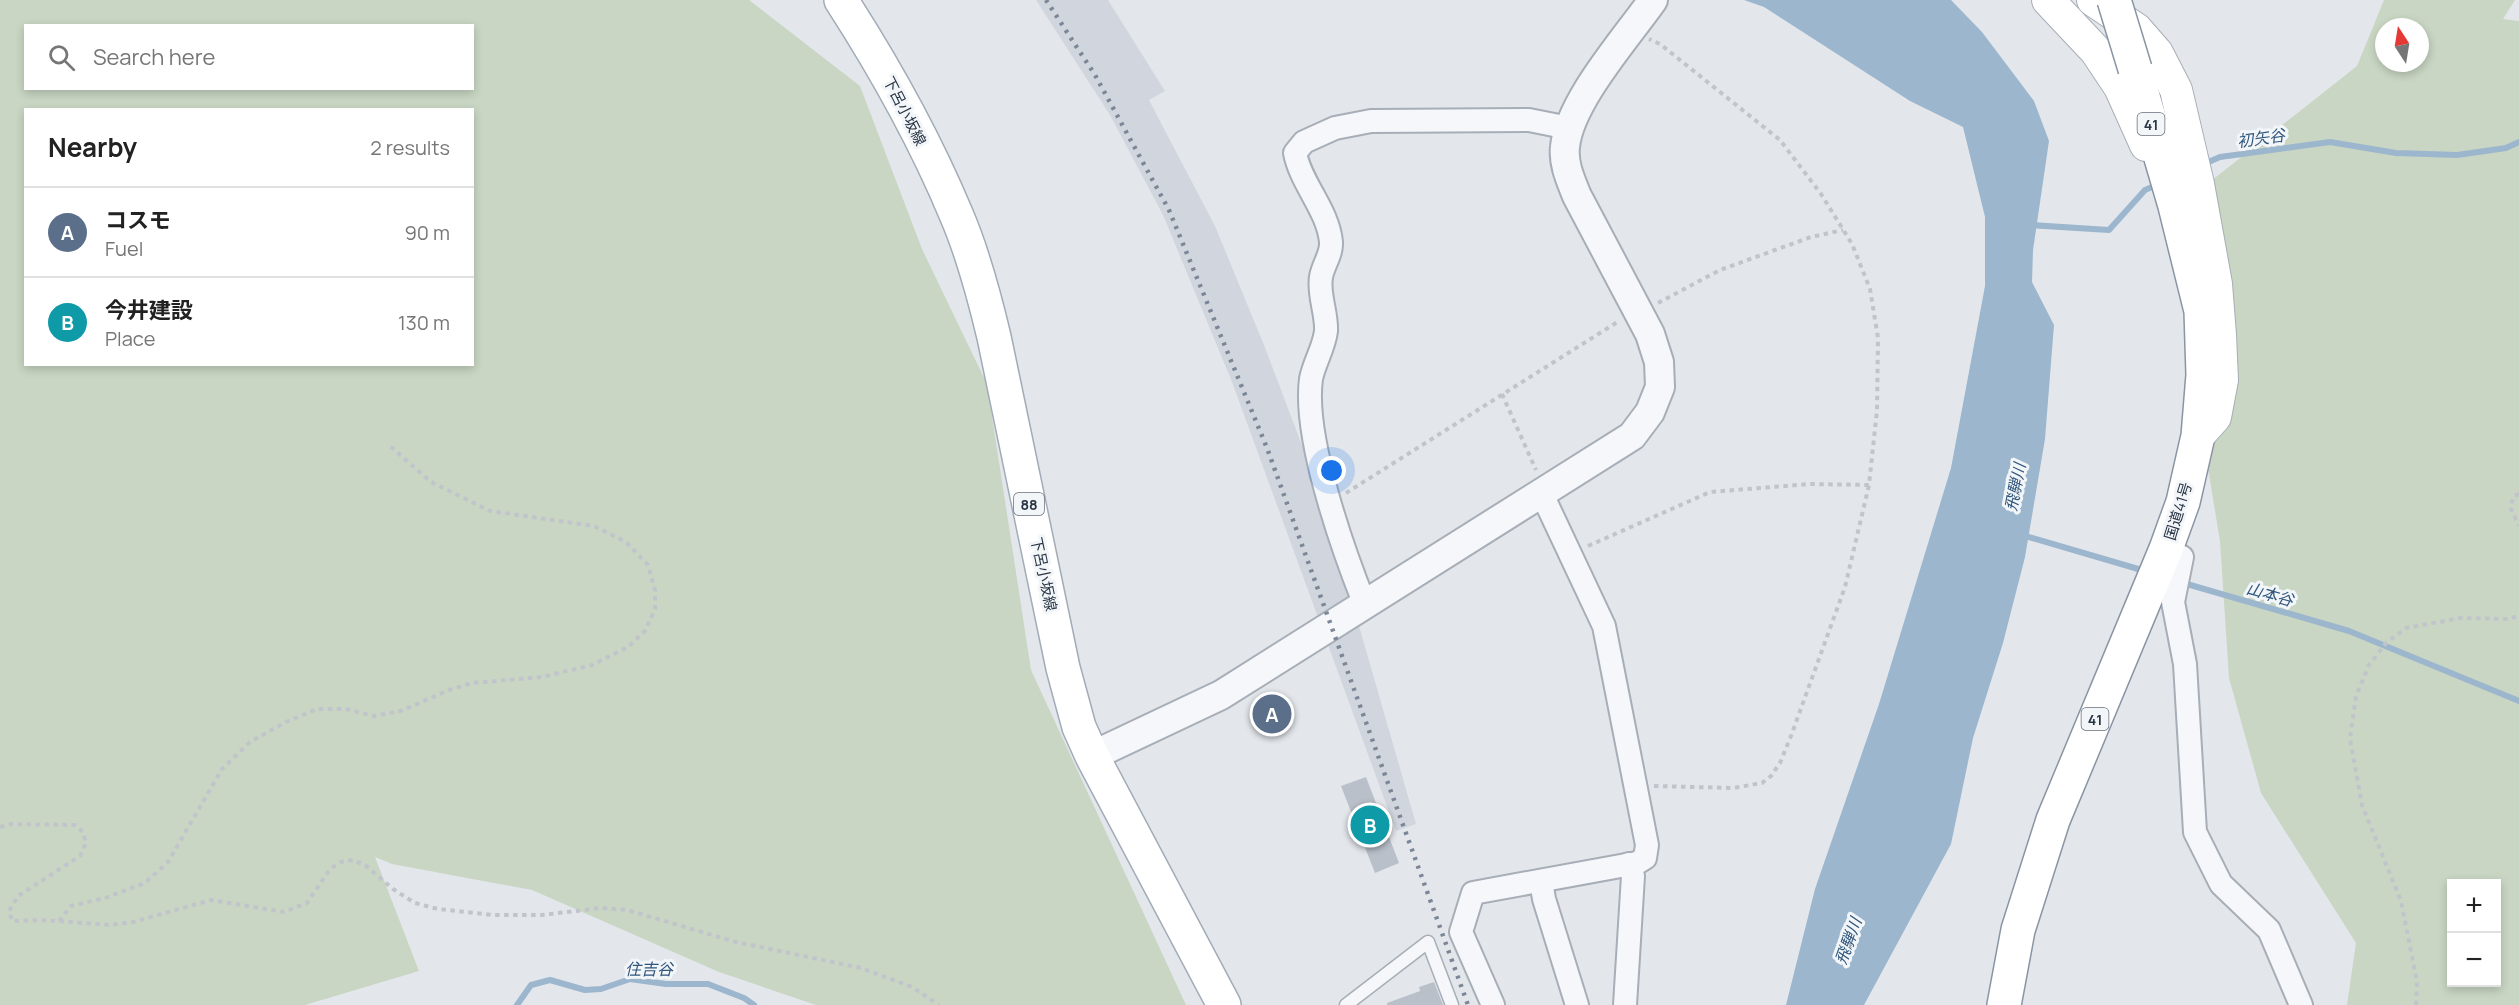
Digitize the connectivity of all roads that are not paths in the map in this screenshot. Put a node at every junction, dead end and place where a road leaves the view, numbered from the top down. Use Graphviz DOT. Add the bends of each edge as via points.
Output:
graph roads {
  1 [pos="841,0"];
  2 [pos="2048,0"];
  3 [pos="2093,0"];
  4 [pos="2114,0"];
  5 [pos="1644,13"];
  6 [pos="1569,128"];
  7 [pos="2167,178"];
  8 [pos="2198,436"];
  9 [pos="1543,490"];
  10 [pos="2166,549"];
  11 [pos="1365,605"];
  12 [pos="1092,756"];
  13 [pos="1629,864"];
  14 [pos="1541,881"];
  15 [pos="1224,1005"];
  16 [pos="1346,1005"];
  17 [pos="1452,1005"];
  18 [pos="1493,1005"];
  19 [pos="1577,1005"];
  20 [pos="1625,1005"];
  21 [pos="2004,1005"];
  22 [pos="2301,1005"];
  1 -- 12 [label="main road, 下呂小坂線 / 88" via="898,95 956,214 981,285 1063,668 1079,728"];
  2 -- 7 [label="main road" via="2096,51 2120,87 2158,172"];
  3 -- 8 [label="main road" via="2136,29 2157,53 2176,90 2198,184 2216,284 2220,334 2222,380 2215,417"];
  4 -- 7 [label="main road, 国道41号 / 41, bridge"];
  5 -- 6 [label="street" via="1585,96"];
  6 -- 9 [label="street" via="1564,148 1567,172 1650,334 1659,362 1660,387 1650,412 1632,436"];
  6 -- 11 [label="street" via="1528,120 1371,120 1335,128 1304,142 1295,153 1331,241 1320,287 1326,335 1311,379 1311,417 1331,502"];
  7 -- 8 [label="main road, 国道41号 / 41" via="2201,311 2203,375"];
  8 -- 10 [label="main road, 国道41号 / 41"];
  9 -- 11 [label="street"];
  9 -- 13 [label="street" via="1604,626 1647,845 1645,858"];
  10 -- 21 [label="main road, 国道41号 / 41" via="2053,820 2018,930"];
  10 -- 22 [label="street" via="2182,557 2173,602 2185,664 2196,832 2221,884 2269,930"];
  11 -- 12 [label="street" via="1221,696"];
  12 -- 15 [label="main road, 下呂小坂線 / 88"];
  13 -- 14 [label="street"];
  13 -- 20 [label="street" via="1633,876"];
  14 -- 18 [label="street" via="1473,893 1461,932"];
  14 -- 19 [label="street"];
  16 -- 17 [label="lane" via="1428,942"];
}
